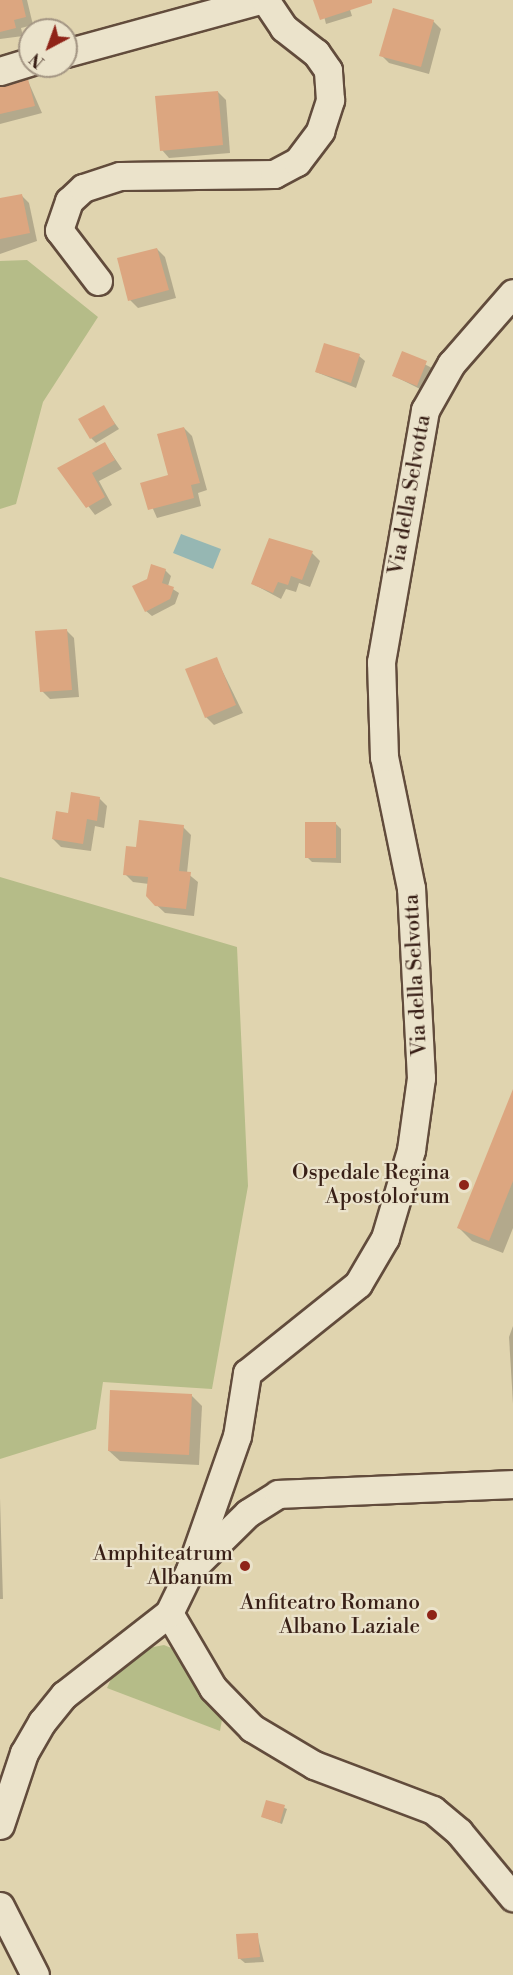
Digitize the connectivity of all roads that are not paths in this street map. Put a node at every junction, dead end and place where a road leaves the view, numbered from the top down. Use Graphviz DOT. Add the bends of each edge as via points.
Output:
graph roads {
  1 [pos="260,0"];
  2 [pos="265,0"];
  3 [pos="78,50"];
  4 [pos="18,65"];
  5 [pos="0,70"];
  6 [pos="98,281"];
  7 [pos="513,293"];
  8 [pos="513,1484"];
  9 [pos="190,1570"];
  10 [pos="169,1613"];
  11 [pos="0,1825"];
  12 [pos="513,1897"];
  13 [pos="0,1906"];
  14 [pos="35,1975"];
  1 -- 3 [label="street"];
  2 -- 6 [label="street" via="280,23 316,52 328,70 330,100 320,131 297,162 281,173 120,176 83,188 69,201 59,230"];
  4 -- 5 [label="street"];
  7 -- 9 [label="street, Via della Selvotta" via="451,364 425,410 381,662 384,757 411,888 421,1078 411,1150 385,1238 366,1275 260,1357 244,1377 240,1428"];
  8 -- 9 [label="street" via="278,1494 248,1513"];
  9 -- 10 [label="street, Via della Selvotta"];
  10 -- 11 [label="street" via="64,1695 42,1722 24,1753"];
  10 -- 12 [label="street" via="213,1688 252,1728 306,1762 433,1810 459,1832"];
  13 -- 14 [label="street"];
}
